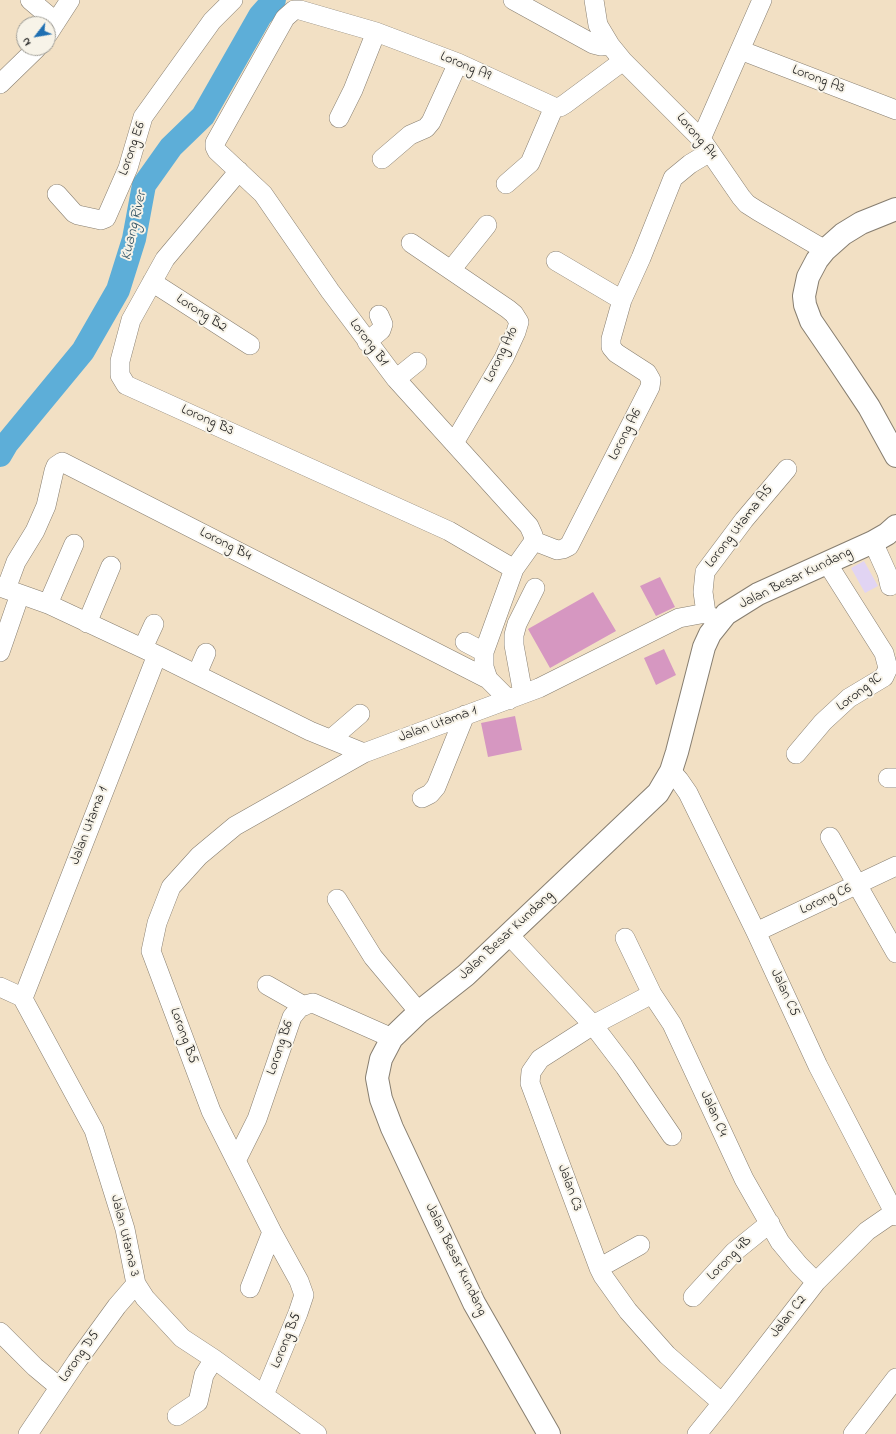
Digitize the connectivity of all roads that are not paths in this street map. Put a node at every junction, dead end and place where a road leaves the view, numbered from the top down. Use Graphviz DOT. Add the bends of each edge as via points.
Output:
graph roads {
  1 [pos="30,0"];
  2 [pos="70,0"];
  3 [pos="233,0"];
  4 [pos="513,0"];
  5 [pos="594,0"];
  6 [pos="762,0"];
  7 [pos="297,5"];
  8 [pos="43,16"];
  9 [pos="56,22"];
  10 [pos="376,32"];
  11 [pos="610,45"];
  12 [pos="740,50"];
  13 [pos="29,56"];
  14 [pos="623,61"];
  15 [pos="458,63"];
  16 [pos="0,84"];
  17 [pos="554,107"];
  18 [pos="896,110"];
  19 [pos="338,118"];
  20 [pos="706,146"];
  21 [pos="382,159"];
  22 [pos="239,171"];
  23 [pos="506,184"];
  24 [pos="57,194"];
  25 [pos="896,209"];
  26 [pos="488,225"];
  27 [pos="412,242"];
  28 [pos="825,250"];
  29 [pos="556,261"];
  30 [pos="451,270"];
  31 [pos="152,282"];
  32 [pos="622,300"];
  33 [pos="379,315"];
  34 [pos="367,342"];
  35 [pos="250,345"];
  36 [pos="417,362"];
  37 [pos="396,379"];
  38 [pos="454,443"];
  39 [pos="896,456"];
  40 [pos="787,469"];
  41 [pos="896,526"];
  42 [pos="534,541"];
  43 [pos="873,542"];
  44 [pos="74,544"];
  45 [pos="827,563"];
  46 [pos="111,566"];
  47 [pos="514,569"];
  48 [pos="890,586"];
  49 [pos="535,588"];
  50 [pos="9,590"];
  51 [pos="48,604"];
  52 [pos="712,618"];
  53 [pos="87,623"];
  54 [pos="154,624"];
  55 [pos="465,642"];
  56 [pos="0,652"];
  57 [pos="150,652"];
  58 [pos="484,652"];
  59 [pos="206,653"];
  60 [pos="196,674"];
  61 [pos="488,679"];
  62 [pos="516,697"];
  63 [pos="360,714"];
  64 [pos="464,715"];
  65 [pos="331,740"];
  66 [pos="364,753"];
  67 [pos="796,754"];
  68 [pos="671,771"];
  69 [pos="422,798"];
  70 [pos="830,837"];
  71 [pos="896,866"];
  72 [pos="858,885"];
  73 [pos="337,899"];
  74 [pos="756,932"];
  75 [pos="509,935"];
  76 [pos="625,938"];
  77 [pos="896,953"];
  78 [pos="267,985"];
  79 [pos="0,987"];
  80 [pos="652,994"];
  81 [pos="22,997"];
  82 [pos="304,1006"];
  83 [pos="419,1012"];
  84 [pos="593,1025"];
  85 [pos="392,1038"];
  86 [pos="672,1136"];
  87 [pos="236,1161"];
  88 [pos="895,1213"];
  89 [pos="770,1223"];
  90 [pos="272,1232"];
  91 [pos="640,1245"];
  92 [pos="599,1268"];
  93 [pos="816,1282"];
  94 [pos="136,1284"];
  95 [pos="250,1288"];
  96 [pos="693,1297"];
  97 [pos="0,1332"];
  98 [pos="214,1359"];
  99 [pos="896,1378"];
  100 [pos="59,1387"];
  101 [pos="264,1395"];
  102 [pos="722,1403"];
  103 [pos="177,1416"];
  104 [pos="28,1434"];
  105 [pos="317,1434"];
  106 [pos="549,1434"];
  107 [pos="697,1434"];
  108 [pos="853,1434"];
  1 -- 8 [label="street"];
  2 -- 9 [label="street"];
  3 -- 24 [label="street, Lorong E6" via="212,21 143,118 128,168 106,218 101,220 78,215"];
  4 -- 11 [label="street" via="593,44"];
  5 -- 11 [label="street, Lorong A4" via="598,26"];
  6 -- 12 [label="street"];
  7 -- 10 [label="street, Lorong A9" via="300,10"];
  7 -- 22 [label="street, Lorong B1" via="285,18 215,143 217,151"];
  10 -- 15 [label="street, Lorong A9"];
  10 -- 19 [label="street" via="353,90"];
  11 -- 14 [label="street, Lorong A4"];
  12 -- 18 [label="street, Lorong A3"];
  12 -- 20 [label="street"];
  13 -- 16 [label="street"];
  14 -- 17 [label="street" via="565,104"];
  14 -- 20 [label="street, Lorong A4"];
  15 -- 17 [label="street, Lorong A9"];
  15 -- 21 [label="street" via="431,122 426,128 410,135"];
  17 -- 23 [label="street" via="530,163"];
  20 -- 28 [label="street, Lorong A4" via="748,204"];
  20 -- 32 [label="street, Lorong A6" via="673,178"];
  22 -- 31 [label="street, Lorong B3" via="165,259"];
  22 -- 34 [label="street, Lorong B1" via="263,194"];
  25 -- 28 [label="main road" via="861,223"];
  26 -- 30 [label="street"];
  27 -- 30 [label="street, Lorong A10"];
  28 -- 39 [label="main road" via="817,260 805,286 805,305 811,321 869,407"];
  29 -- 32 [label="street"];
  30 -- 38 [label="street, Lorong A10" via="508,309 519,322 504,358"];
  31 -- 35 [label="street, Lorong B2"];
  31 -- 47 [label="street, Lorong B3" via="131,320 122,354 120,375 126,385 449,531"];
  32 -- 42 [label="street, Lorong A6" via="611,347 647,373 651,380 650,387 569,546 557,550"];
  33 -- 34 [label="street" via="383,324 381,330"];
  34 -- 37 [label="street, Lorong B1"];
  36 -- 37 [label="street"];
  37 -- 38 [label="street, Lorong B1"];
  38 -- 42 [label="street, Lorong B1" via="529,526"];
  40 -- 52 [label="street, Lorong Utama A5" via="704,572 702,592"];
  41 -- 43 [label="main road, Jalan Besar Kundang"];
  42 -- 47 [label="street"];
  43 -- 45 [label="main road, Jalan Besar Kundang"];
  43 -- 48 [label="street"];
  44 -- 51 [label="street"];
  45 -- 52 [label="main road, Jalan Besar Kundang" via="758,594 726,614"];
  45 -- 67 [label="street, Lorong 9C" via="884,654 888,668 884,677 849,698 823,722"];
  46 -- 53 [label="street"];
  47 -- 58 [label="street"];
  49 -- 62 [label="street" via="514,635"];
  50 -- 51 [label="street"];
  50 -- 56 [label="street"];
  50 -- 61 [label="street, Lorong B4" via="16,562 35,531 46,506 54,471 62,462"];
  51 -- 53 [label="street"];
  52 -- 62 [label="street, Jalan Utama 1" via="679,618 595,661"];
  52 -- 68 [label="main road, Jalan Besar Kundang" via="710,634 704,647"];
  53 -- 57 [label="street"];
  54 -- 57 [label="street, Jalan Utama 1"];
  55 -- 58 [label="street"];
  57 -- 60 [label="street"];
  57 -- 81 [label="street, Jalan Utama 1" via="26,993"];
  58 -- 61 [label="street" via="484,667"];
  59 -- 60 [label="street"];
  60 -- 65 [label="street"];
  61 -- 62 [label="street, Lorong B4"];
  62 -- 64 [label="street, Jalan Utama 1"];
  63 -- 65 [label="street"];
  64 -- 66 [label="street, Jalan Utama 1"];
  64 -- 69 [label="street" via="436,787"];
  65 -- 66 [label="street"];
  66 -- 87 [label="street, Lorong B5" via="235,826 198,856 171,887 158,923 151,951 211,1112"];
  68 -- 74 [label="street, Jalan C5" via="688,793"];
  68 -- 75 [label="main road, Jalan Besar Kundang" via="658,793"];
  70 -- 72 [label="street"];
  71 -- 72 [label="street, Lorong C6"];
  72 -- 74 [label="street, Lorong C6"];
  72 -- 77 [label="street"];
  73 -- 83 [label="street" via="373,957"];
  74 -- 88 [label="street, Jalan C5" via="818,1066"];
  75 -- 83 [label="main road, Jalan Besar Kundang" via="466,975"];
  75 -- 84 [label="street"];
  76 -- 80 [label="street, Jalan C4"];
  78 -- 82 [label="street"];
  79 -- 81 [label="street"];
  80 -- 84 [label="street, Jalan C3"];
  80 -- 89 [label="street, Jalan C4" via="672,1024 744,1179"];
  81 -- 94 [label="street, Jalan Utama 3" via="94,1130 125,1229"];
  82 -- 85 [label="street, Lorong B6" via="313,1003"];
  82 -- 87 [label="street, Lorong B6" via="292,1016 257,1119"];
  83 -- 85 [label="main road, Jalan Besar Kundang"];
  84 -- 86 [label="street" via="626,1067"];
  84 -- 92 [label="street, Jalan C3" via="540,1059 531,1072 530,1082"];
  85 -- 106 [label="main road, Jalan Besar Kundang" via="381,1059 377,1078 392,1128 474,1303"];
  87 -- 90 [label="street, Lorong B5"];
  88 -- 93 [label="street, Jalan C2" via="863,1235"];
  89 -- 93 [label="street, Jalan C4" via="780,1242"];
  89 -- 96 [label="street, Lorong 4B" via="734,1252"];
  90 -- 95 [label="street"];
  90 -- 101 [label="street, Lorong B5" via="304,1295"];
  91 -- 92 [label="street"];
  92 -- 102 [label="street, Jalan C3" via="645,1332"];
  93 -- 102 [label="street, Jalan C2"];
  94 -- 98 [label="street, Jalan Utama 3" via="145,1298 182,1338"];
  94 -- 100 [label="street, Lorong D5" via="117,1306"];
  97 -- 100 [label="street"];
  98 -- 101 [label="street, Jalan Utama 3"];
  98 -- 103 [label="street" via="204,1376 198,1402"];
  99 -- 108 [label="street"];
  100 -- 104 [label="street, Lorong D5"];
  101 -- 105 [label="street, Jalan Utama 3"];
  102 -- 107 [label="street, Jalan C2"];
}
